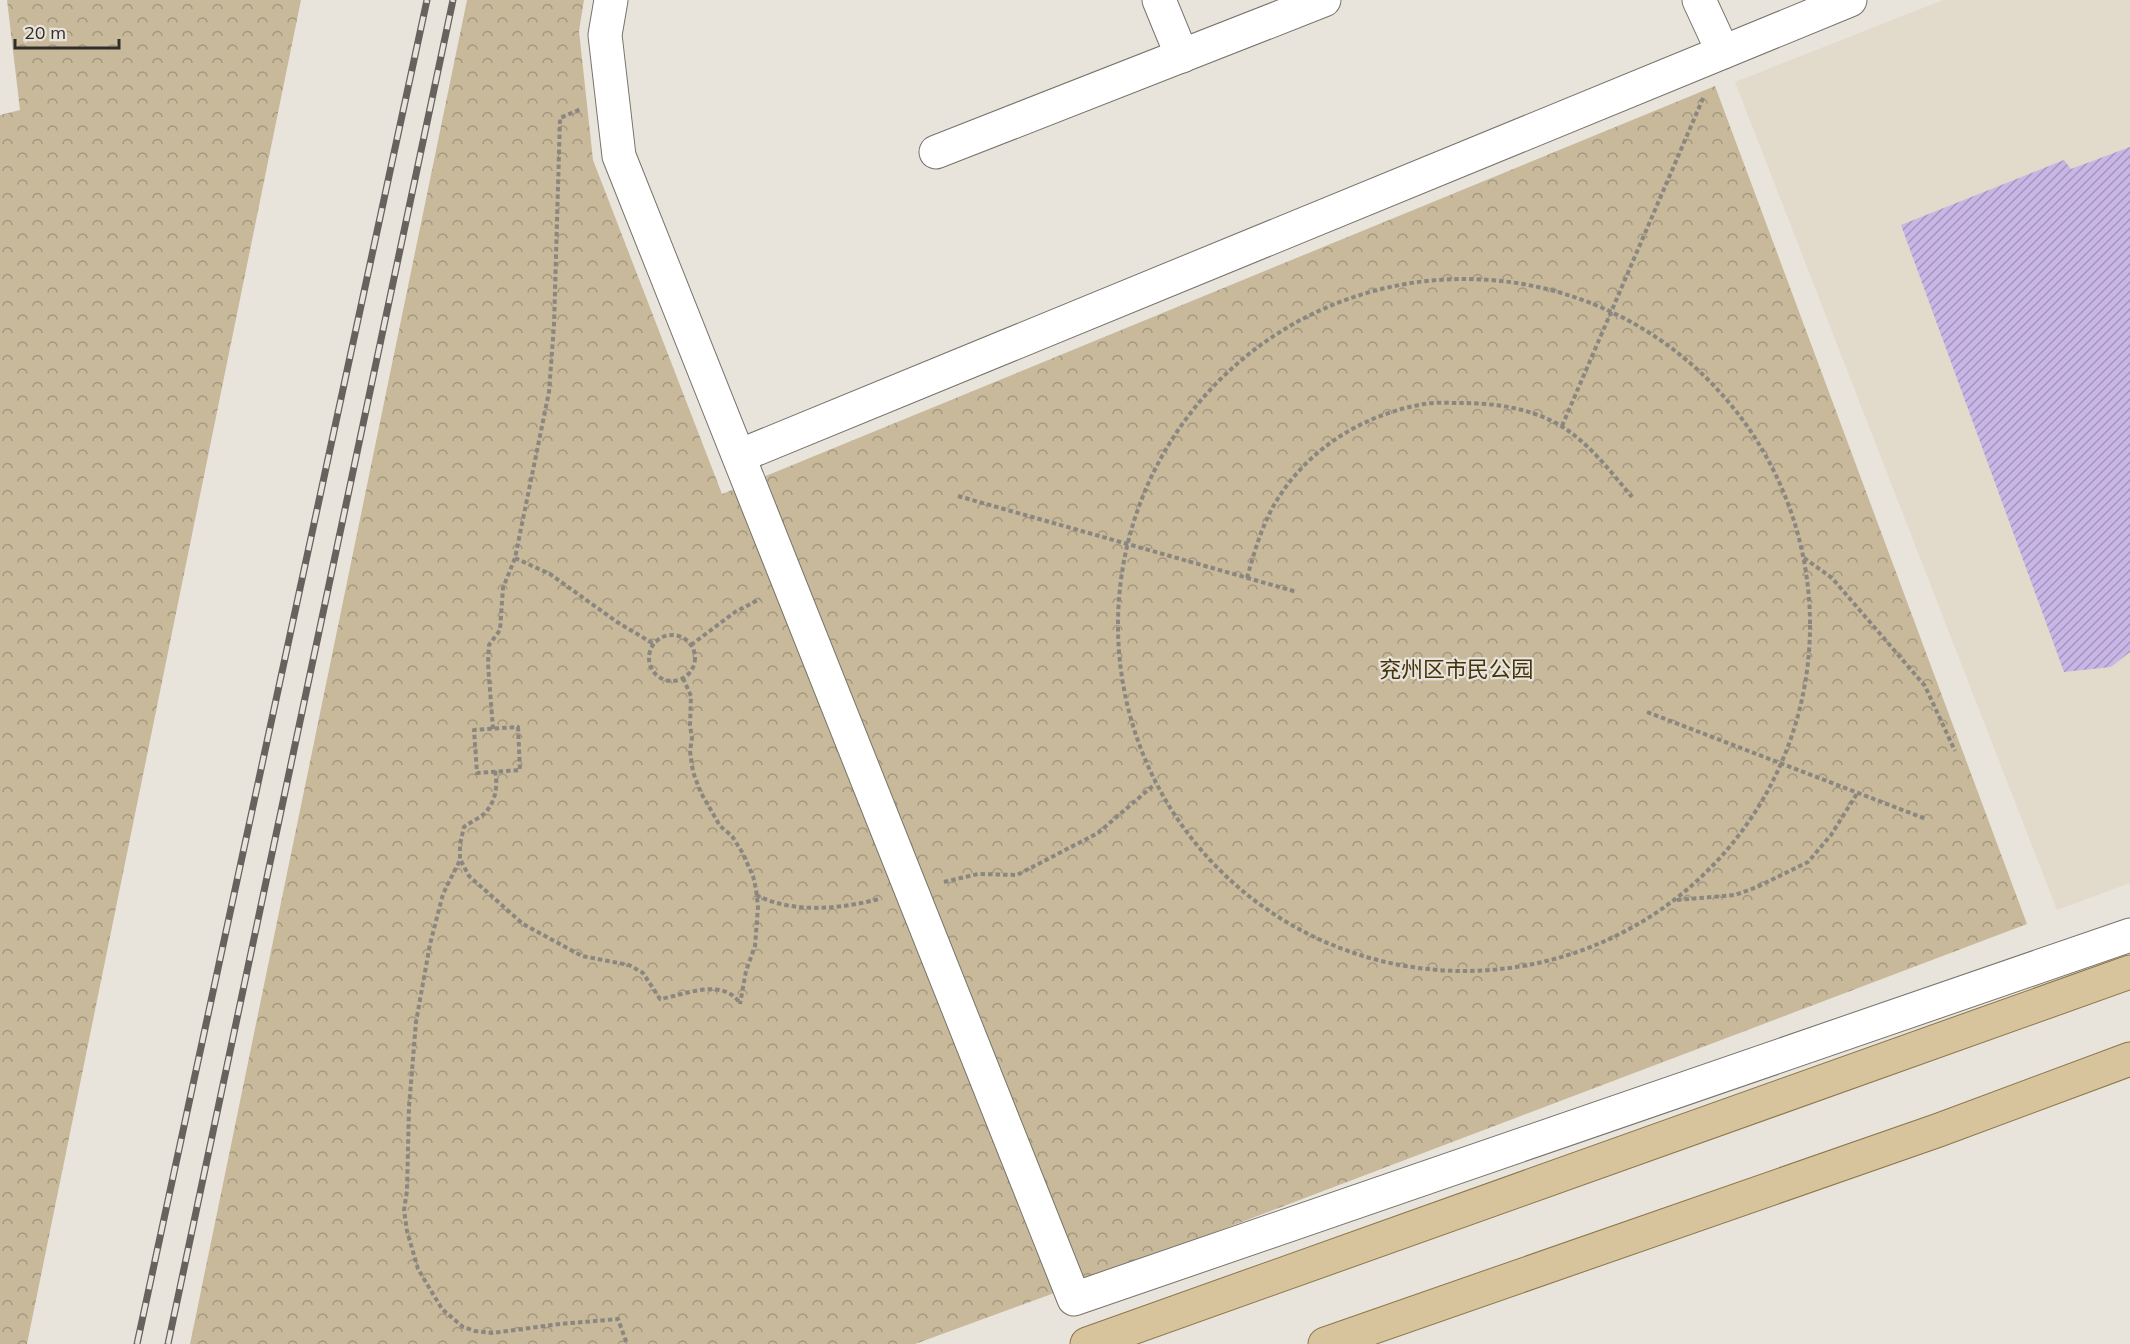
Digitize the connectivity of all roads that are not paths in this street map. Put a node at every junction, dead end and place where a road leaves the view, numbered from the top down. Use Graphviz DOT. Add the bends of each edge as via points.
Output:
graph roads {
  1 [pos="611,0"];
  2 [pos="1159,0"];
  3 [pos="1324,0"];
  4 [pos="1699,0"];
  5 [pos="1850,0"];
  6 [pos="1723,52"];
  7 [pos="1182,56"];
  8 [pos="936,152"];
  9 [pos="739,456"];
  10 [pos="2130,935"];
  11 [pos="2130,972"];
  12 [pos="2130,1059"];
  13 [pos="1087,1344"];
  14 [pos="1325,1344"];
  1 -- 9 [label="street" via="605,35 619,156"];
  2 -- 7 [label="street"];
  3 -- 7 [label="street"];
  4 -- 6 [label="street"];
  5 -- 6 [label="street"];
  6 -- 9 [label="street"];
  7 -- 8 [label="street"];
  9 -- 10 [label="street" via="1074,1299"];
  11 -- 13 [label="main road"];
  12 -- 14 [label="main road" via="1940,1130"];
}
